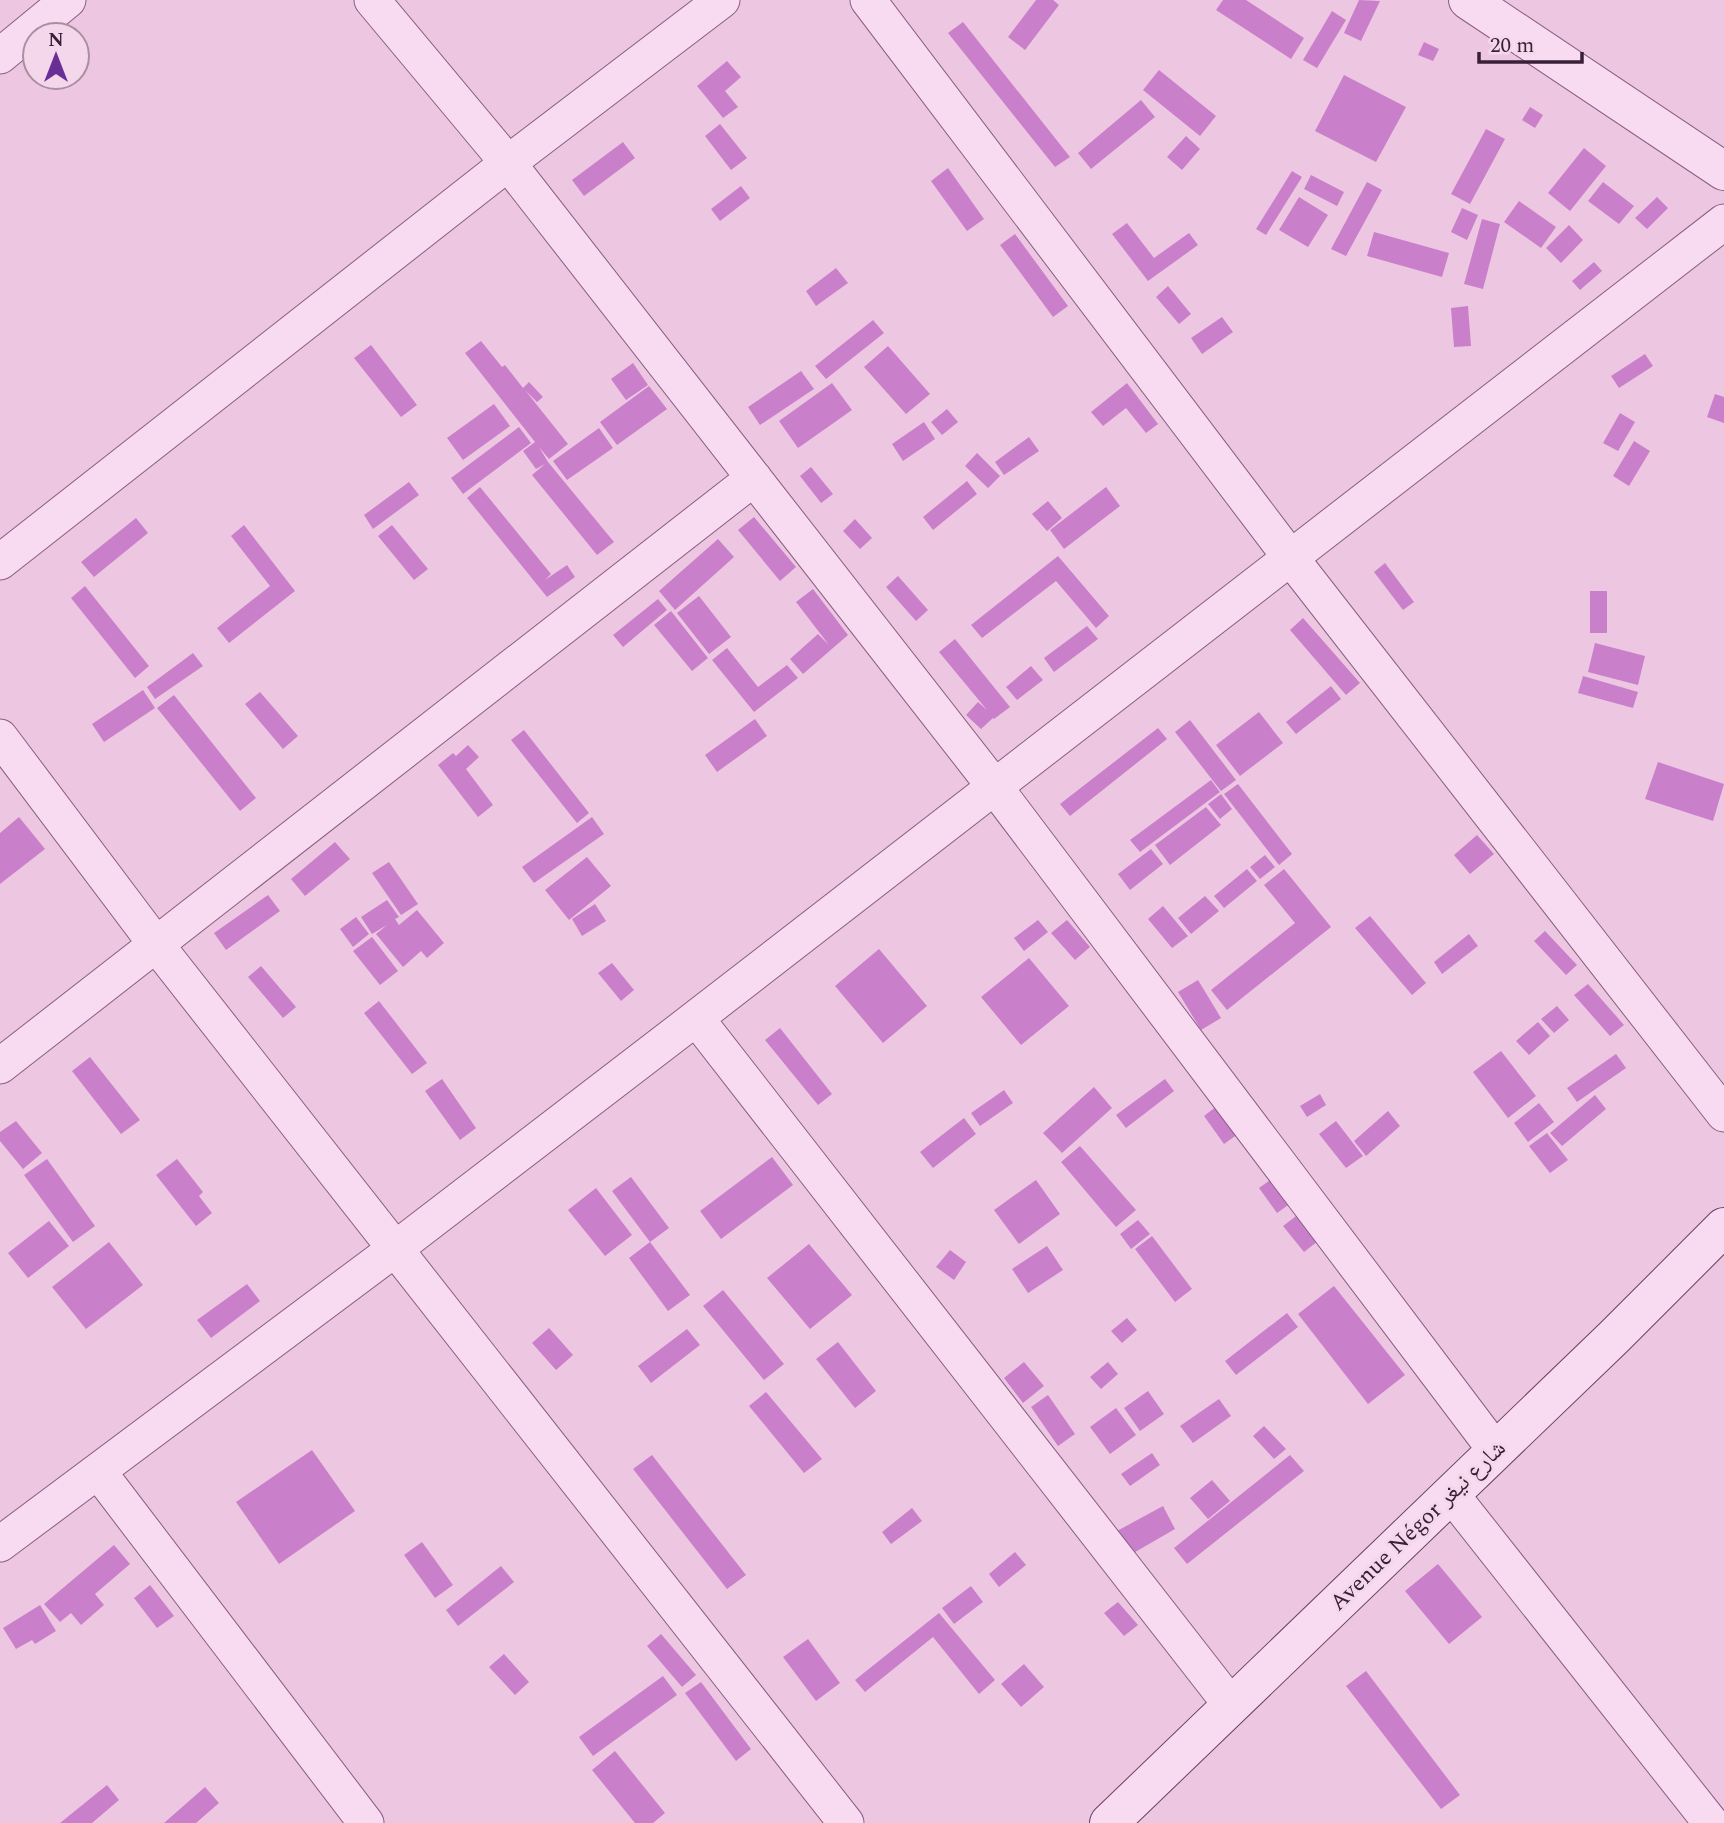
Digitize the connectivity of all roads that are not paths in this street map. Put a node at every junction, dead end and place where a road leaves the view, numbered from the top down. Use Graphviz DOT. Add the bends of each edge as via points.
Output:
graph roads {
  1 [pos="68,0"];
  2 [pos="372,0"];
  3 [pos="722,0"];
  4 [pos="868,0"];
  5 [pos="1468,0"];
  6 [pos="0,55"];
  7 [pos="1720,162"];
  8 [pos="508,163"];
  9 [pos="1724,222"];
  10 [pos="754,478"];
  11 [pos="1290,557"];
  12 [pos="0,562"];
  13 [pos="0,737"];
  14 [pos="993,786"];
  15 [pos="155,943"];
  16 [pos="696,1018"];
  17 [pos="0,1066"];
  18 [pos="1724,1114"];
  19 [pos="1724,1227"];
  20 [pos="395,1249"];
  21 [pos="1496,1451"];
  22 [pos="98,1471"];
  23 [pos="1451,1494"];
  24 [pos="0,1544"];
  25 [pos="1231,1705"];
  26 [pos="366,1823"];
  27 [pos="846,1823"];
  28 [pos="1109,1823"];
  29 [pos="1711,1823"];
  1 -- 6 [label="street"];
  2 -- 8 [label="street"];
  3 -- 8 [label="street"];
  4 -- 11 [label="street"];
  5 -- 7 [label="main road"];
  8 -- 10 [label="street"];
  8 -- 12 [label="street"];
  9 -- 11 [label="street"];
  10 -- 14 [label="street"];
  10 -- 15 [label="street"];
  11 -- 14 [label="street"];
  11 -- 18 [label="street"];
  13 -- 15 [label="street"];
  14 -- 16 [label="street"];
  14 -- 21 [label="street"];
  15 -- 17 [label="street"];
  15 -- 20 [label="street"];
  16 -- 20 [label="street"];
  16 -- 25 [label="street"];
  19 -- 21 [label="main road, Avenue Négor شارع نيغر"];
  20 -- 22 [label="street"];
  20 -- 27 [label="street"];
  21 -- 23 [label="main road, Avenue Négor شارع نيغر"];
  22 -- 24 [label="street"];
  22 -- 26 [label="street"];
  23 -- 25 [label="main road, Avenue Négor شارع نيغر"];
  23 -- 29 [label="street"];
  25 -- 28 [label="main road, Avenue Négor شارع نيغر"];
}
